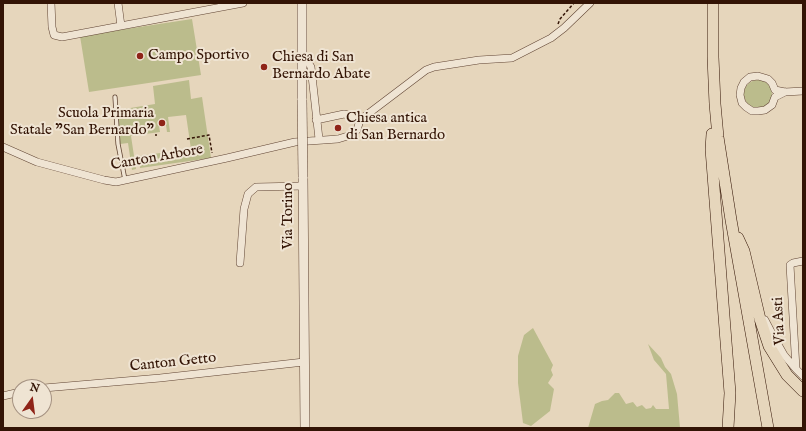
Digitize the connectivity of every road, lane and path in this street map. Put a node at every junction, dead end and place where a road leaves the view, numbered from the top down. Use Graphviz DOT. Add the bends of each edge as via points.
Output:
graph roads {
  1 [pos="51,3"];
  2 [pos="118,3"];
  3 [pos="243,3"];
  4 [pos="302,3"];
  5 [pos="574,3"];
  6 [pos="590,3"];
  7 [pos="713,3"];
  8 [pos="229,4"];
  9 [pos="122,26"];
  10 [pos="551,38"];
  11 [pos="302,62"];
  12 [pos="803,91"];
  13 [pos="785,92"];
  14 [pos="114,97"];
  15 [pos="715,104"];
  16 [pos="316,120"];
  17 [pos="360,120"];
  18 [pos="187,139"];
  19 [pos="319,140"];
  20 [pos="3,147"];
  21 [pos="212,154"];
  22 [pos="125,180"];
  23 [pos="303,182"];
  24 [pos="731,220"];
  25 [pos="803,262"];
  26 [pos="240,263"];
  27 [pos="754,292"];
  28 [pos="304,362"];
  29 [pos="796,369"];
  30 [pos="803,376"];
  31 [pos="52,387"];
  32 [pos="803,391"];
  33 [pos="305,428"];
  34 [pos="728,428"];
  35 [pos="768,428"];
  1 -- 9 [label="street" via="54,35 62,37"];
  2 -- 9 [label="street"];
  3 -- 8 [label="street"];
  4 -- 11 [label="street, Via Torino"];
  5 -- 10 [label="path" via="560,19"];
  6 -- 10 [label="street, Canton Arbore"];
  7 -- 15 [label="main road"];
  8 -- 9 [label="street"];
  10 -- 17 [label="street, Canton Arbore" via="512,58 479,60 426,70"];
  11 -- 16 [label="street" via="308,62 311,67"];
  11 -- 23 [label="street, Via Torino, bridge"];
  12 -- 13 [label="street"];
  13 -- 13 [label="street" via="775,90 768,79 758,76 750,77 744,82 740,95 746,107 758,112 772,105 775,98"];
  14 -- 22 [label="lane" via="118,144"];
  15 -- 24 [label="main road"];
  15 -- 34 [label="main road" via="711,149 730,393"];
  16 -- 17 [label="street" via="344,114"];
  16 -- 19 [label="street"];
  17 -- 19 [label="street, Canton Arbore" via="358,130 351,135 332,140"];
  18 -- 21 [label="path" via="209,135"];
  19 -- 22 [label="street, Canton Arbore" via="295,142"];
  20 -- 22 [label="street, Canton Arbore" via="37,162 104,180"];
  23 -- 26 [label="street" via="256,187 248,194 244,209"];
  23 -- 28 [label="street, Via Torino"];
  24 -- 27 [label="main road" via="744,251"];
  24 -- 35 [label="main road"];
  25 -- 29 [label="street, Via Asti" via="793,262 790,265"];
  27 -- 29 [label="street" via="767,325 784,355"];
  27 -- 32 [label="main road" via="769,346 787,375"];
  28 -- 31 [label="street, Canton Getto"];
  28 -- 33 [label="street, Via Torino"];
  29 -- 30 [label="street"];
}
